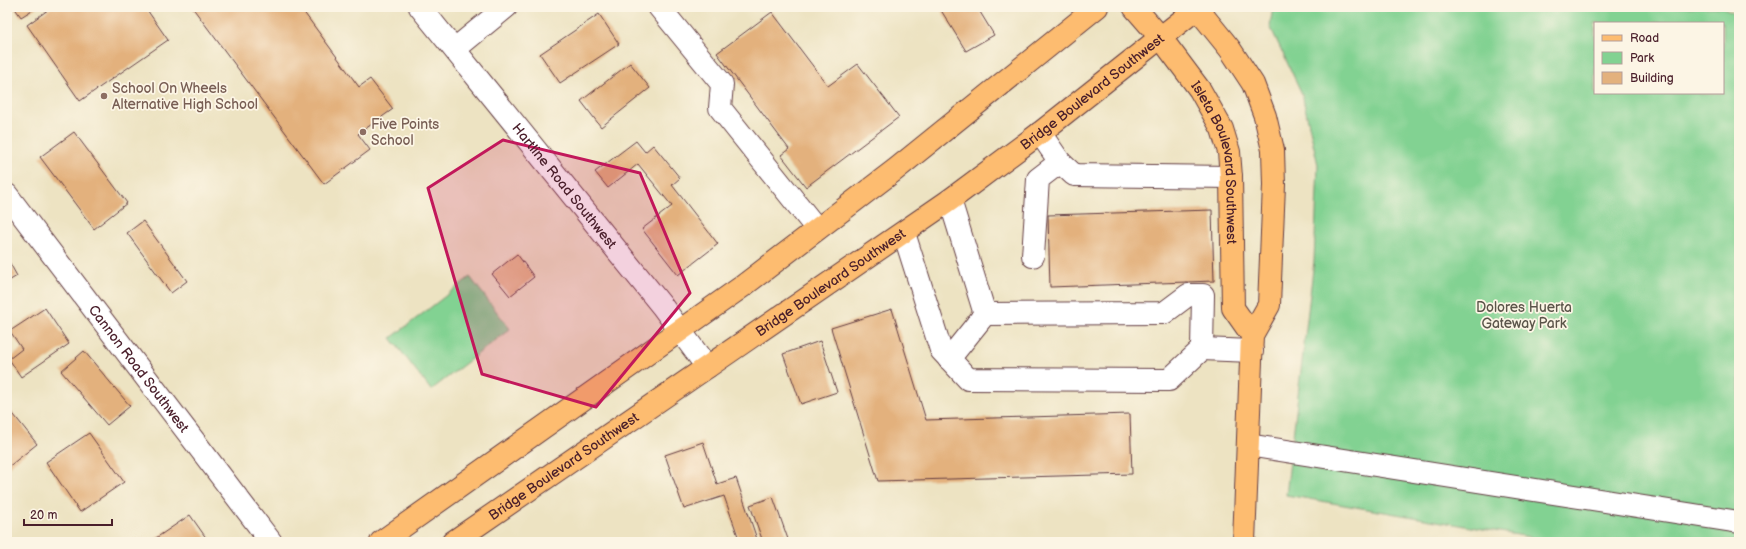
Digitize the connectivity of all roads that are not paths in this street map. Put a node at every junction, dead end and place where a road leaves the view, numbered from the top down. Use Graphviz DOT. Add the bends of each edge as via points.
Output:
graph roads {
  1 [pos="420,7"];
  2 [pos="506,7"];
  3 [pos="659,7"];
  4 [pos="1097,7"];
  5 [pos="1134,7"];
  6 [pos="1198,7"];
  7 [pos="1161,38"];
  8 [pos="455,49"];
  9 [pos="1040,134"];
  10 [pos="1060,162"];
  11 [pos="1231,177"];
  12 [pos="7,195"];
  13 [pos="950,200"];
  14 [pos="817,229"];
  15 [pos="904,233"];
  16 [pos="1033,256"];
  17 [pos="985,314"];
  18 [pos="680,330"];
  19 [pos="1252,343"];
  20 [pos="1202,349"];
  21 [pos="949,359"];
  22 [pos="706,367"];
  23 [pos="1248,445"];
  24 [pos="1739,522"];
  25 [pos="271,542"];
  26 [pos="381,542"];
  27 [pos="453,542"];
  28 [pos="1244,542"];
  1 -- 8 [label="street, Hartline Road Southwest"];
  2 -- 8 [label="street"];
  3 -- 14 [label="street" via="722,84 720,108"];
  4 -- 14 [label="main road" via="901,165"];
  5 -- 7 [label="main road, Isleta Boulevard Southwest"];
  6 -- 7 [label="main road, Bridge Boulevard Southwest"];
  6 -- 19 [label="main road" via="1235,55 1253,84 1266,116 1273,150 1269,305"];
  7 -- 9 [label="main road, Bridge Boulevard Southwest"];
  7 -- 11 [label="main road, Isleta Boulevard Southwest" via="1200,90 1222,129 1229,152"];
  8 -- 18 [label="street, Hartline Road Southwest"];
  9 -- 10 [label="street"];
  9 -- 13 [label="main road, Bridge Boulevard Southwest"];
  10 -- 11 [label="street" via="1074,175"];
  10 -- 16 [label="street" via="1038,179"];
  11 -- 19 [label="main road, Isleta Boulevard Southwest" via="1233,308"];
  12 -- 25 [label="street, Cannon Road Southwest"];
  13 -- 15 [label="main road, Bridge Boulevard Southwest"];
  13 -- 17 [label="street"];
  14 -- 18 [label="main road"];
  15 -- 21 [label="street" via="941,350"];
  15 -- 22 [label="main road, Bridge Boulevard Southwest"];
  17 -- 20 [label="street" via="1164,313 1188,295 1202,295"];
  17 -- 21 [label="street"];
  18 -- 22 [label="street, Hartline Road Southwest"];
  18 -- 26 [label="main road"];
  19 -- 20 [label="street"];
  19 -- 23 [label="main road"];
  20 -- 21 [label="street" via="1169,380 968,379"];
  22 -- 27 [label="main road, Bridge Boulevard Southwest"];
  23 -- 24 [label="street"];
  23 -- 28 [label="main road"];
}
